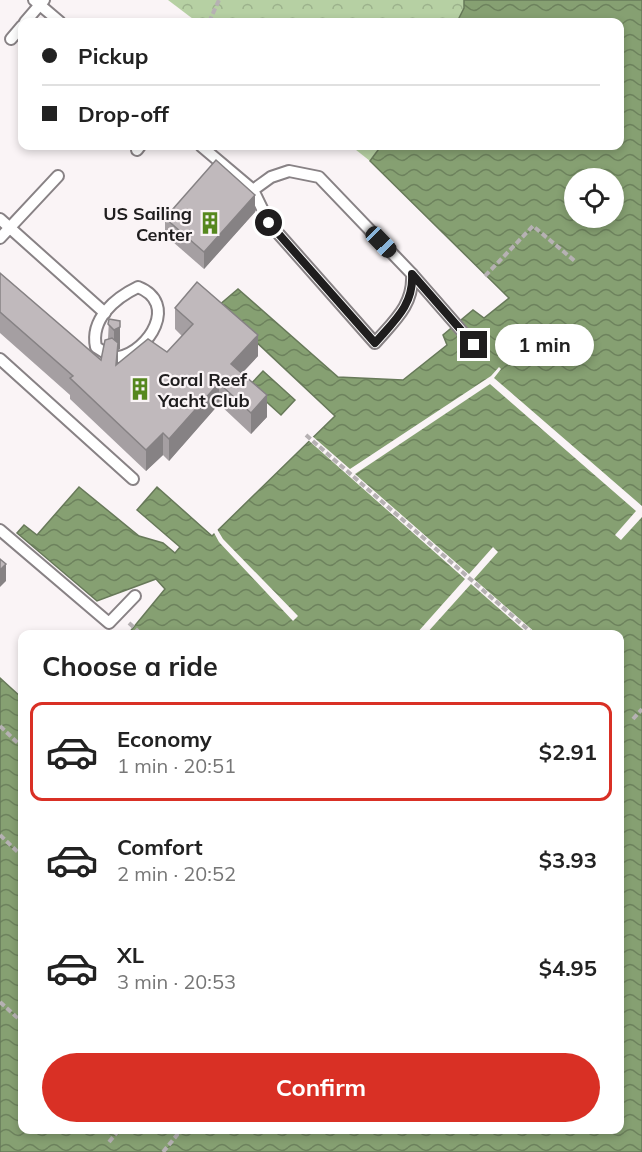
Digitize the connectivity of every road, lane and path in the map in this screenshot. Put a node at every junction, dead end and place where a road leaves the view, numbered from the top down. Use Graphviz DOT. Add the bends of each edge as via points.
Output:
graph roads {
  1 [pos="219,0"];
  2 [pos="40,2"];
  3 [pos="28,18"];
  4 [pos="56,18"];
  5 [pos="211,18"];
  6 [pos="18,31"];
  7 [pos="11,39"];
  8 [pos="206,150"];
  9 [pos="58,176"];
  10 [pos="252,190"];
  11 [pos="0,219"];
  12 [pos="10,228"];
  13 [pos="0,238"];
  14 [pos="576,262"];
  15 [pos="412,274"];
  16 [pos="485,276"];
  17 [pos="105,313"];
  18 [pos="474,345"];
  19 [pos="106,354"];
  20 [pos="119,357"];
  21 [pos="0,359"];
  22 [pos="306,435"];
  23 [pos="134,479"];
  24 [pos="0,530"];
  25 [pos="135,596"];
  26 [pos="124,619"];
  27 [pos="136,630"];
  28 [pos="528,630"];
  29 [pos="642,709"];
  30 [pos="633,719"];
  31 [pos="0,726"];
  32 [pos="18,743"];
  33 [pos="0,835"];
  34 [pos="18,852"];
  35 [pos="0,1002"];
  36 [pos="18,1018"];
  37 [pos="116,1134"];
  38 [pos="176,1134"];
  39 [pos="109,1142"];
  40 [pos="163,1152"];
  1 -- 5 [label="path"];
  2 -- 3 [label="lane"];
  2 -- 4 [label="lane"];
  6 -- 7 [label="lane"];
  8 -- 10 [label="lane"];
  9 -- 12 [label="lane"];
  10 -- 15 [label="lane" via="289,171 319,177"];
  10 -- 15 [label="lane" via="269,223 375,343 406,307 413,291"];
  11 -- 12 [label="lane"];
  12 -- 13 [label="lane"];
  12 -- 17 [label="lane"];
  14 -- 16 [label="path" via="533,226"];
  15 -- 18 [label="lane"];
  17 -- 19 [label="lane" via="93,335 96,347"];
  17 -- 20 [label="lane" via="122,295 138,287 149,291 159,305 157,325 130,355"];
  21 -- 23 [label="lane"];
  22 -- 28 [label="path"];
  24 -- 25 [label="lane" via="109,623"];
  26 -- 27 [label="path"];
  29 -- 30 [label="path"];
  31 -- 32 [label="path"];
  33 -- 34 [label="path"];
  35 -- 36 [label="path"];
  37 -- 39 [label="path"];
  38 -- 40 [label="path"];
}
